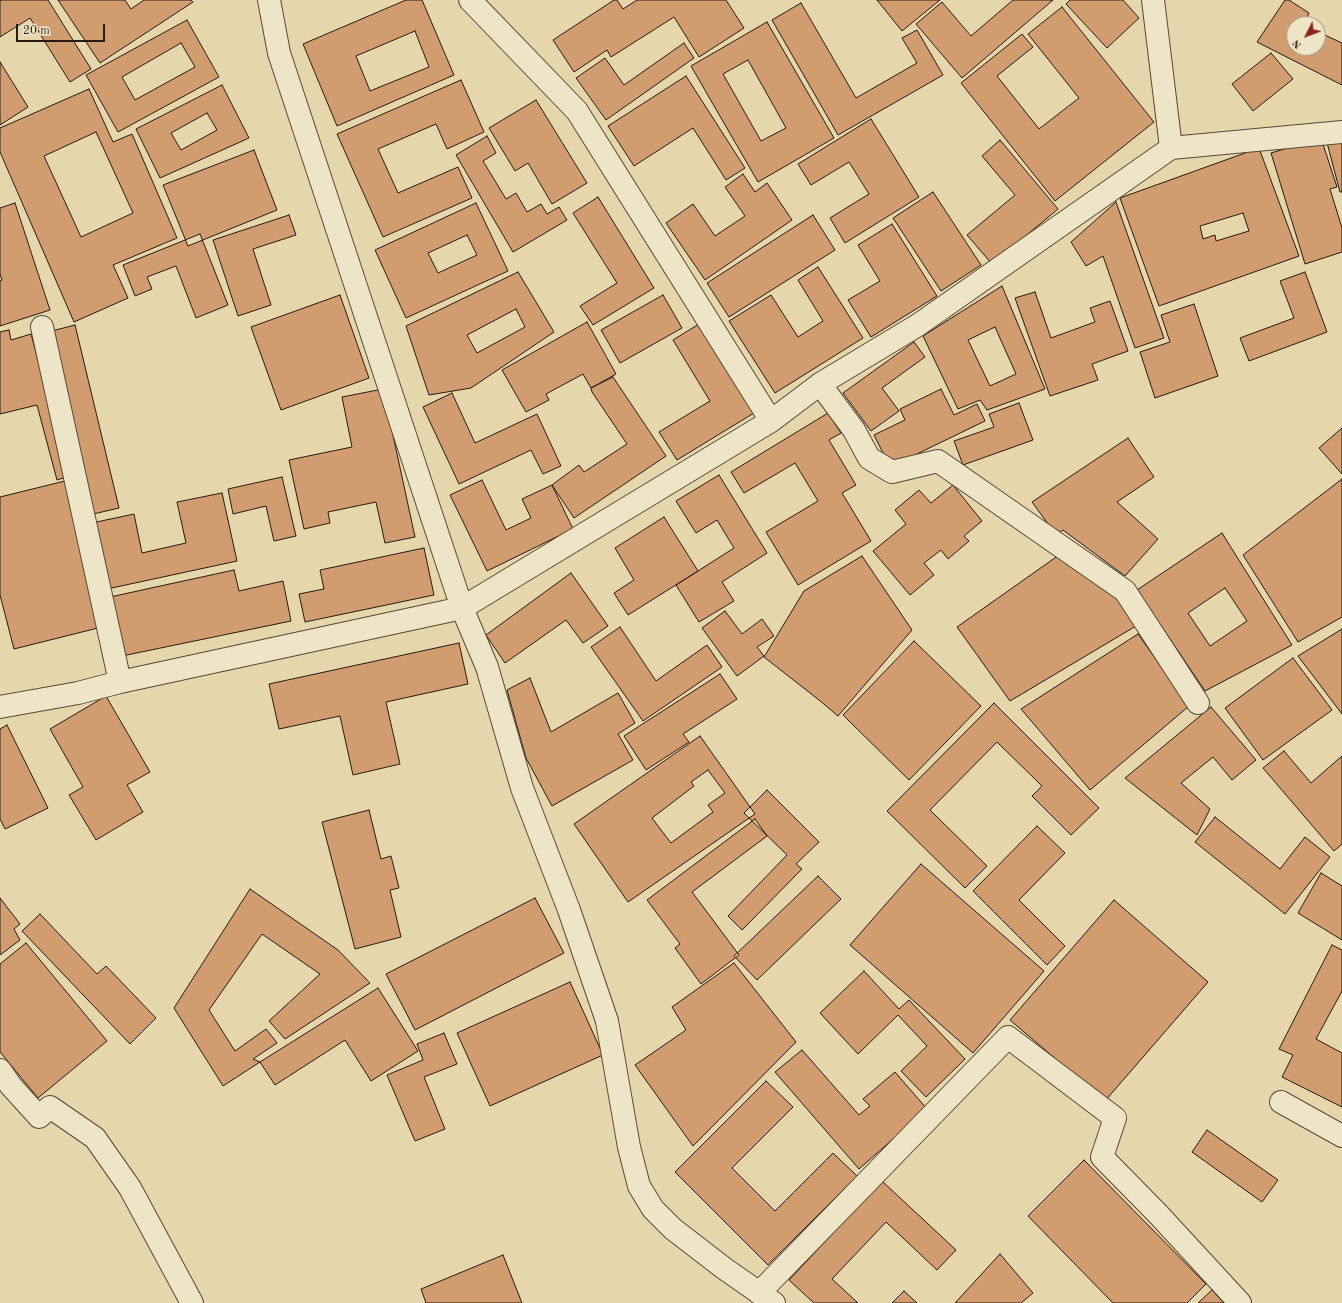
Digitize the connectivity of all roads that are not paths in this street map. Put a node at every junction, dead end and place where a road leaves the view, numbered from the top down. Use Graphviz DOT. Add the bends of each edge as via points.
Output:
graph roads {
  1 [pos="269,0"];
  2 [pos="470,0"];
  3 [pos="1153,0"];
  4 [pos="1342,132"];
  5 [pos="1171,148"];
  6 [pos="42,327"];
  7 [pos="820,384"];
  8 [pos="771,421"];
  9 [pos="462,608"];
  10 [pos="120,682"];
  11 [pos="1198,703"];
  12 [pos="0,707"];
  13 [pos="0,1070"];
  14 [pos="1281,1102"];
  15 [pos="1342,1136"];
  16 [pos="766,1298"];
  17 [pos="192,1303"];
  18 [pos="1240,1303"];
  1 -- 9 [label="street" via="279,53"];
  2 -- 8 [label="street" via="577,111"];
  3 -- 5 [label="street"];
  4 -- 5 [label="street"];
  5 -- 7 [label="street" via="918,325"];
  6 -- 10 [label="street"];
  7 -- 8 [label="street"];
  7 -- 11 [label="street" via="854,430 869,458 892,472 938,461 1125,591"];
  8 -- 9 [label="street"];
  9 -- 10 [label="street"];
  9 -- 16 [label="street" via="486,667 522,788 567,903 606,1022 629,1147 639,1186 653,1209 673,1229"];
  10 -- 12 [label="street" via="78,693"];
  13 -- 17 [label="street" via="39,1117 50,1106 95,1138 130,1188"];
  14 -- 15 [label="street"];
  16 -- 18 [label="street" via="1008,1037 1115,1118 1102,1156"];
}
